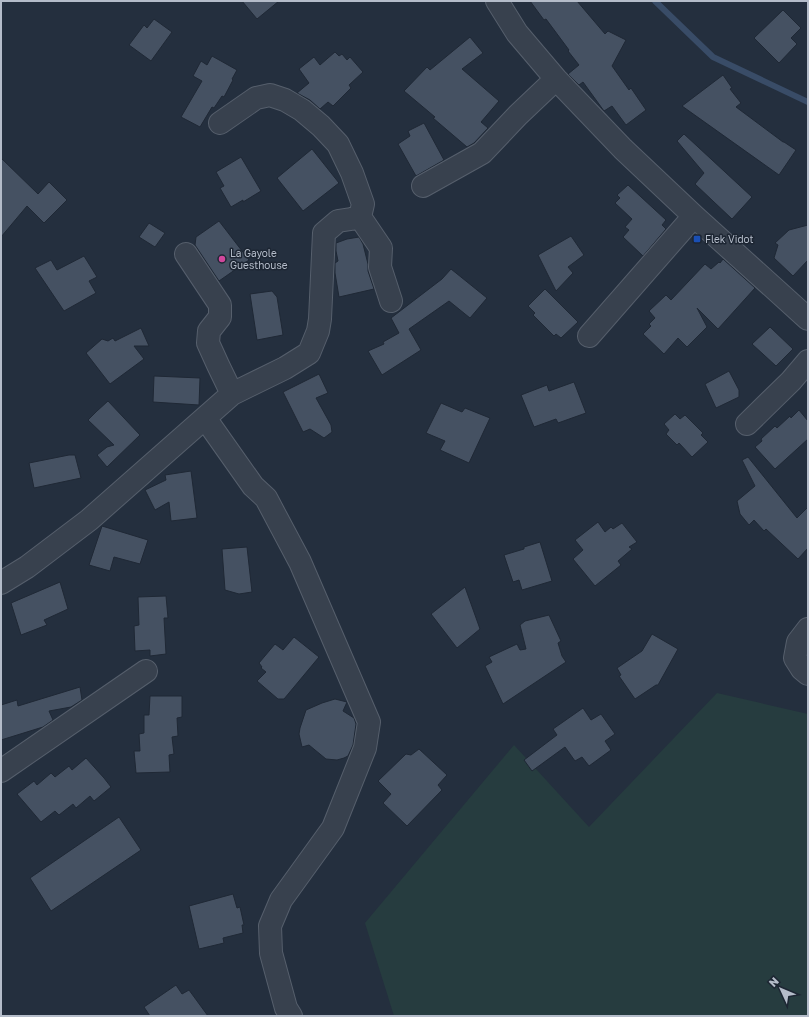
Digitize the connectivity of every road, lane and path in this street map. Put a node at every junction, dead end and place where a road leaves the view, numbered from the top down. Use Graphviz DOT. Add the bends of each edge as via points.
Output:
graph roads {
  1 [pos="497,1"];
  2 [pos="556,79"];
  3 [pos="220,123"];
  4 [pos="423,186"];
  5 [pos="694,216"];
  6 [pos="360,217"];
  7 [pos="186,254"];
  8 [pos="391,300"];
  9 [pos="804,308"];
  10 [pos="589,336"];
  11 [pos="808,361"];
  12 [pos="232,394"];
  13 [pos="205,418"];
  14 [pos="747,424"];
  15 [pos="1,583"];
  16 [pos="808,629"];
  17 [pos="146,671"];
  18 [pos="808,674"];
  19 [pos="1,771"];
  20 [pos="291,1016"];
  1 -- 2 [label="street" via="518,33"];
  2 -- 4 [label="street" via="482,153"];
  2 -- 5 [label="street" via="623,149"];
  3 -- 6 [label="street" via="256,98 270,95 302,110 338,144 352,172 363,204"];
  5 -- 9 [label="street"];
  5 -- 10 [label="street"];
  6 -- 8 [label="street" via="381,248 380,267"];
  6 -- 12 [label="street" via="338,221 324,233 320,319 309,353"];
  7 -- 12 [label="street" via="220,305 220,317 209,331 208,343"];
  11 -- 14 [label="street"];
  12 -- 13 [label="street"];
  13 -- 15 [label="street" via="89,520 27,567"];
  13 -- 20 [label="street" via="253,486 266,498 300,562 369,722 365,748 333,828 281,900 270,926 271,953 286,1008"];
  16 -- 18 [label="street" via="798,642 795,658"];
  17 -- 19 [label="street"];
}
